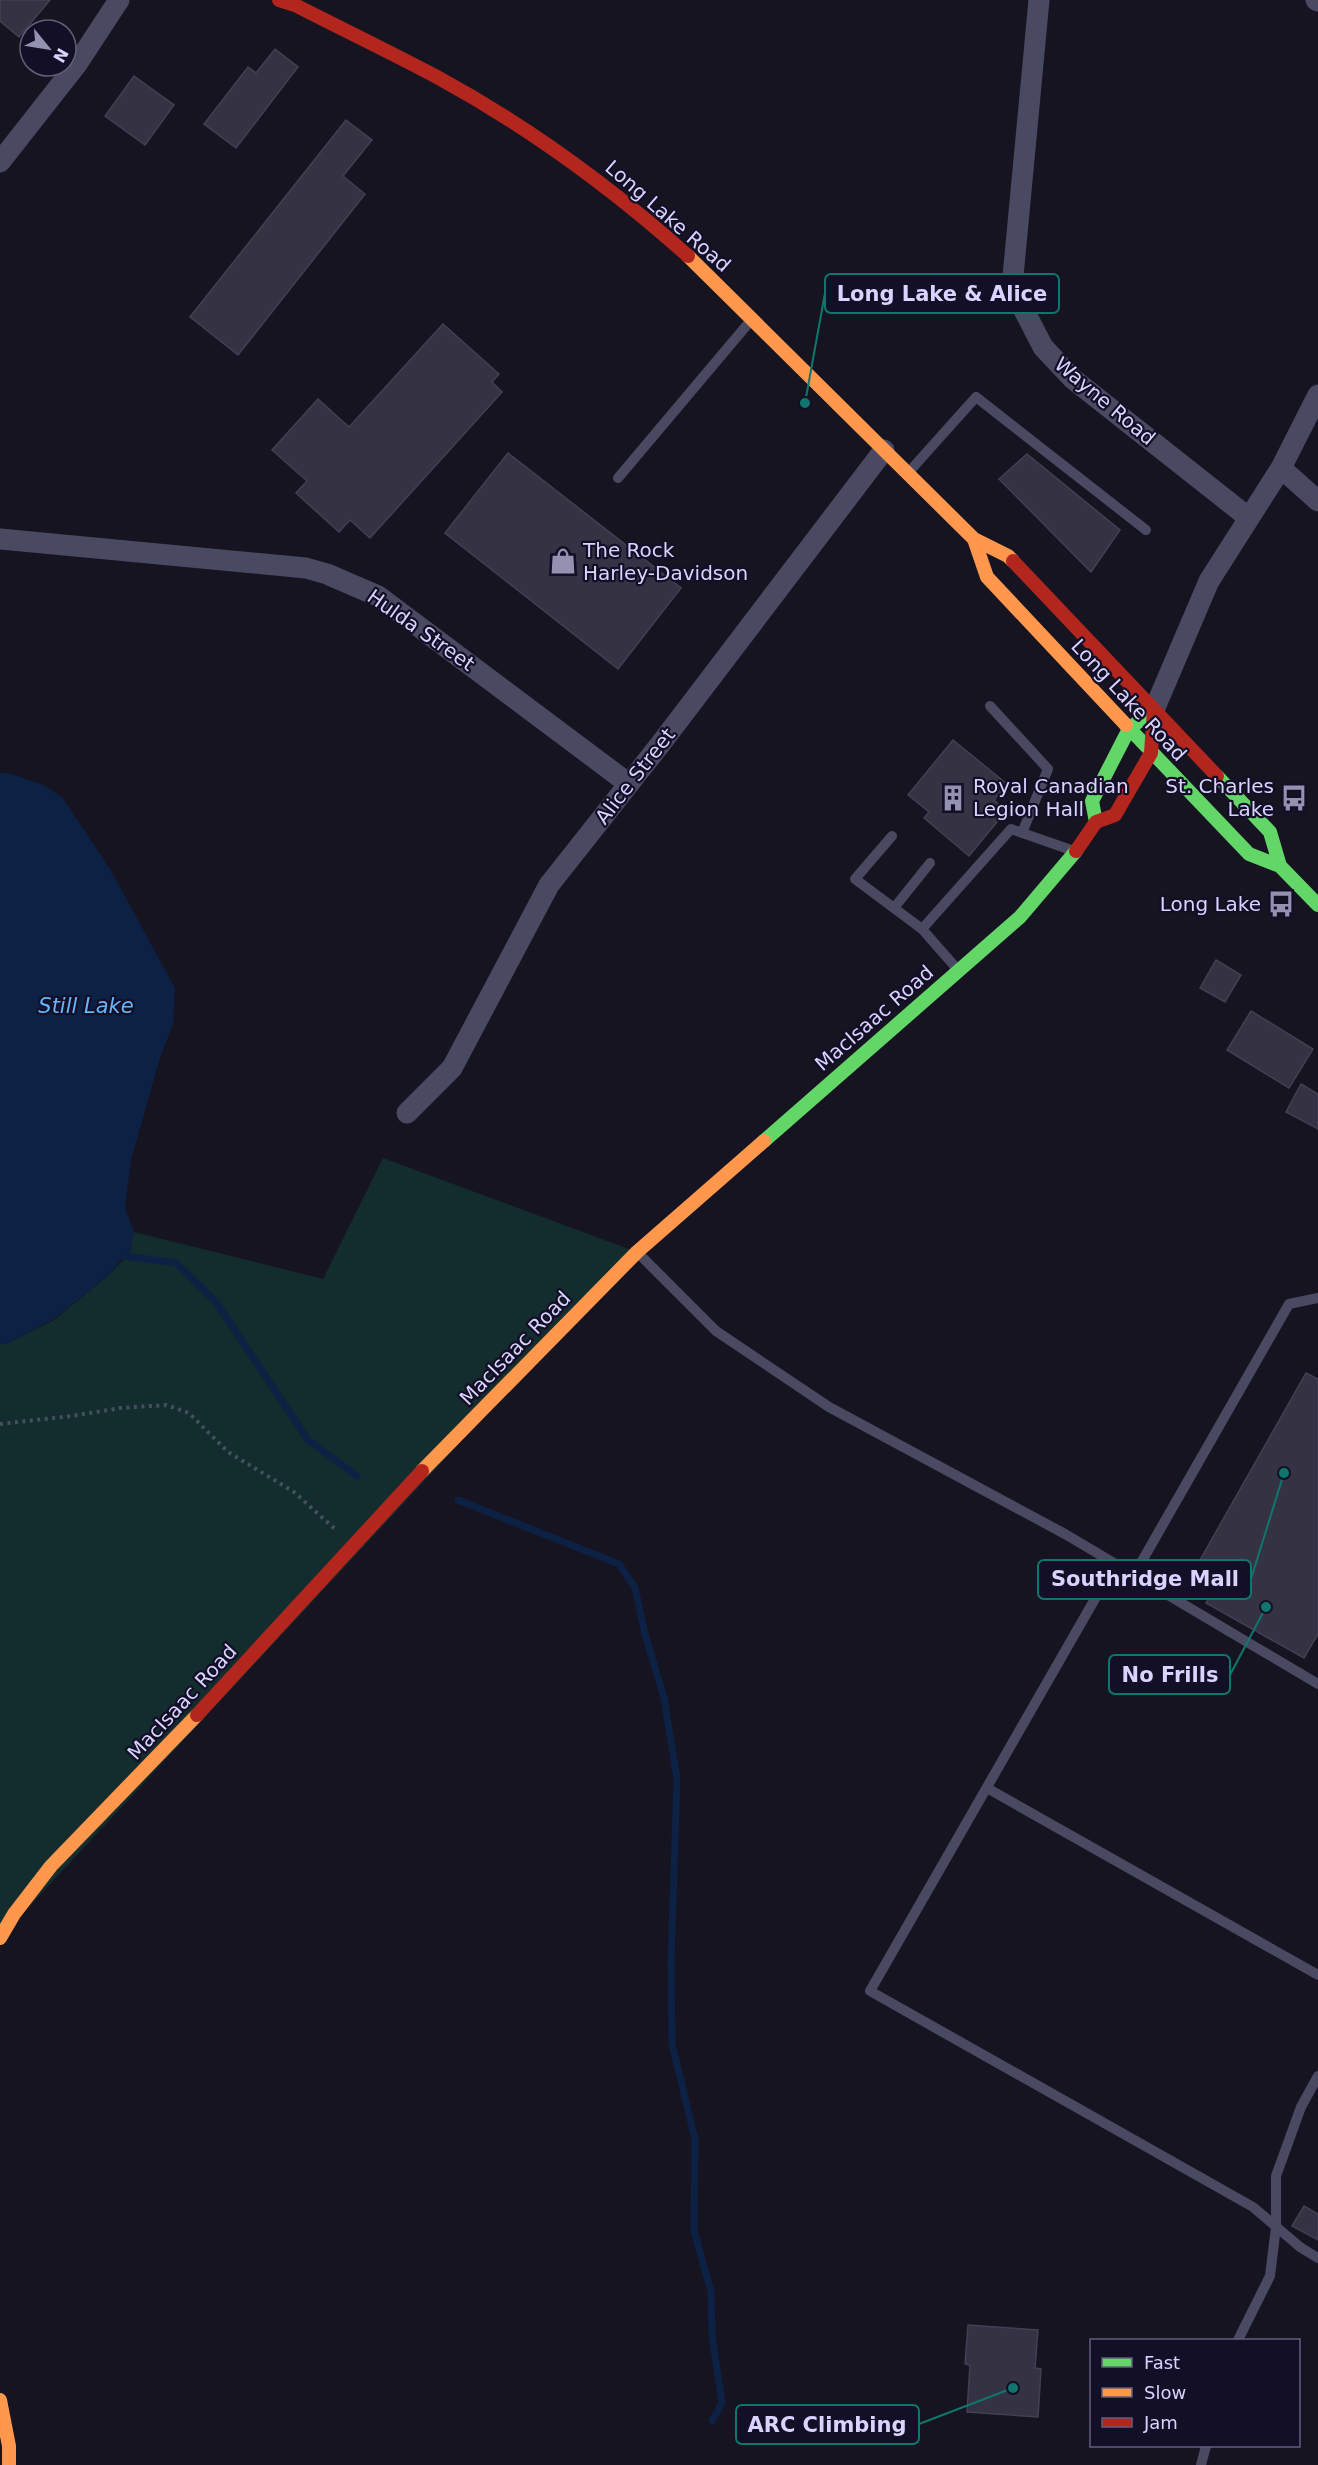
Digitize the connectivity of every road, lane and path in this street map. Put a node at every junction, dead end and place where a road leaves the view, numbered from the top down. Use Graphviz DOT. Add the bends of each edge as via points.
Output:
graph roads {
  1 [pos="119,0"];
  2 [pos="279,0"];
  3 [pos="1039,0"];
  4 [pos="0,162"];
  5 [pos="752,319"];
  6 [pos="1318,394"];
  7 [pos="884,450"];
  8 [pos="1281,468"];
  9 [pos="908,473"];
  10 [pos="618,478"];
  11 [pos="1318,501"];
  12 [pos="1249,518"];
  13 [pos="1146,530"];
  14 [pos="0,539"];
  15 [pos="974,539"];
  16 [pos="990,706"];
  17 [pos="1154,710"];
  18 [pos="1129,729"];
  19 [pos="1151,753"];
  20 [pos="629,784"];
  21 [pos="1096,822"];
  22 [pos="1022,833"];
  23 [pos="892,836"];
  24 [pos="1076,851"];
  25 [pos="930,862"];
  26 [pos="1280,866"];
  27 [pos="1318,905"];
  28 [pos="894,908"];
  29 [pos="922,929"];
  30 [pos="958,970"];
  31 [pos="407,1113"];
  32 [pos="637,1252"];
  33 [pos="1318,1298"];
  34 [pos="0,1424"];
  35 [pos="354,1545"];
  36 [pos="1115,1564"];
  37 [pos="1134,1575"];
  38 [pos="1318,1684"];
  39 [pos="987,1788"];
  40 [pos="0,1938"];
  41 [pos="1318,1975"];
  42 [pos="1318,2076"];
  43 [pos="1276,2227"];
  44 [pos="1318,2258"];
  45 [pos="1238,2339"];
  46 [pos="0,2400"];
  47 [pos="1206,2447"];
  48 [pos="9,2465"];
  49 [pos="1201,2465"];
  1 -- 4 [label="street" via="77,64"];
  2 -- 5 [label="street, Long Lake Road" via="438,78 586,172 650,222"];
  3 -- 12 [label="street, Wayne Road" via="1012,287 1043,347 1073,379"];
  5 -- 7 [label="street, Long Lake Road"];
  5 -- 10 [label="lane"];
  6 -- 8 [label="street"];
  7 -- 9 [label="street, Long Lake Road"];
  7 -- 20 [label="street, Alice Street"];
  8 -- 11 [label="street"];
  8 -- 12 [label="street"];
  9 -- 13 [label="lane" via="976,397"];
  9 -- 15 [label="street, Long Lake Road"];
  12 -- 17 [label="street" via="1209,581"];
  14 -- 20 [label="street, Hulda Street" via="306,568 327,574 378,596"];
  15 -- 17 [label="street, Long Lake Road" via="1008,556"];
  15 -- 18 [label="street, Long Lake Road" via="987,577"];
  16 -- 22 [label="lane" via="1048,769"];
  17 -- 18 [label="street"];
  17 -- 19 [label="street, MacIsaac Road"];
  17 -- 26 [label="street, Long Lake Road" via="1270,832"];
  18 -- 19 [label="street, Long Lake Road"];
  18 -- 21 [label="street" via="1092,801"];
  19 -- 21 [label="street, MacIsaac Road" via="1115,815"];
  19 -- 26 [label="street, Long Lake Road" via="1249,854"];
  20 -- 31 [label="street, Alice Street" via="549,885 452,1068"];
  21 -- 24 [label="street, MacIsaac Road"];
  22 -- 24 [label="lane"];
  22 -- 29 [label="lane" via="1011,829"];
  23 -- 28 [label="lane" via="855,879"];
  24 -- 30 [label="street, MacIsaac Road" via="1020,917"];
  25 -- 28 [label="lane"];
  26 -- 27 [label="street, Long Lake Road"];
  28 -- 29 [label="lane"];
  29 -- 30 [label="lane"];
  30 -- 32 [label="street, MacIsaac Road"];
  32 -- 35 [label="street, MacIsaac Road" via="454,1437"];
  32 -- 36 [label="lane" via="716,1331 829,1407"];
  33 -- 37 [label="lane" via="1289,1304"];
  34 -- 35 [label="path" via="165,1405 189,1413 228,1452 294,1491"];
  35 -- 40 [label="street, MacIsaac Road" via="51,1866"];
  36 -- 37 [label="lane"];
  36 -- 39 [label="lane"];
  37 -- 38 [label="lane"];
  39 -- 41 [label="lane"];
  39 -- 43 [label="lane" via="870,1991 1253,2207"];
  42 -- 43 [label="lane" via="1301,2107 1276,2176"];
  43 -- 44 [label="lane"];
  43 -- 45 [label="lane" via="1270,2276"];
  46 -- 48 [label="street"];
  47 -- 49 [label="lane"];
}
